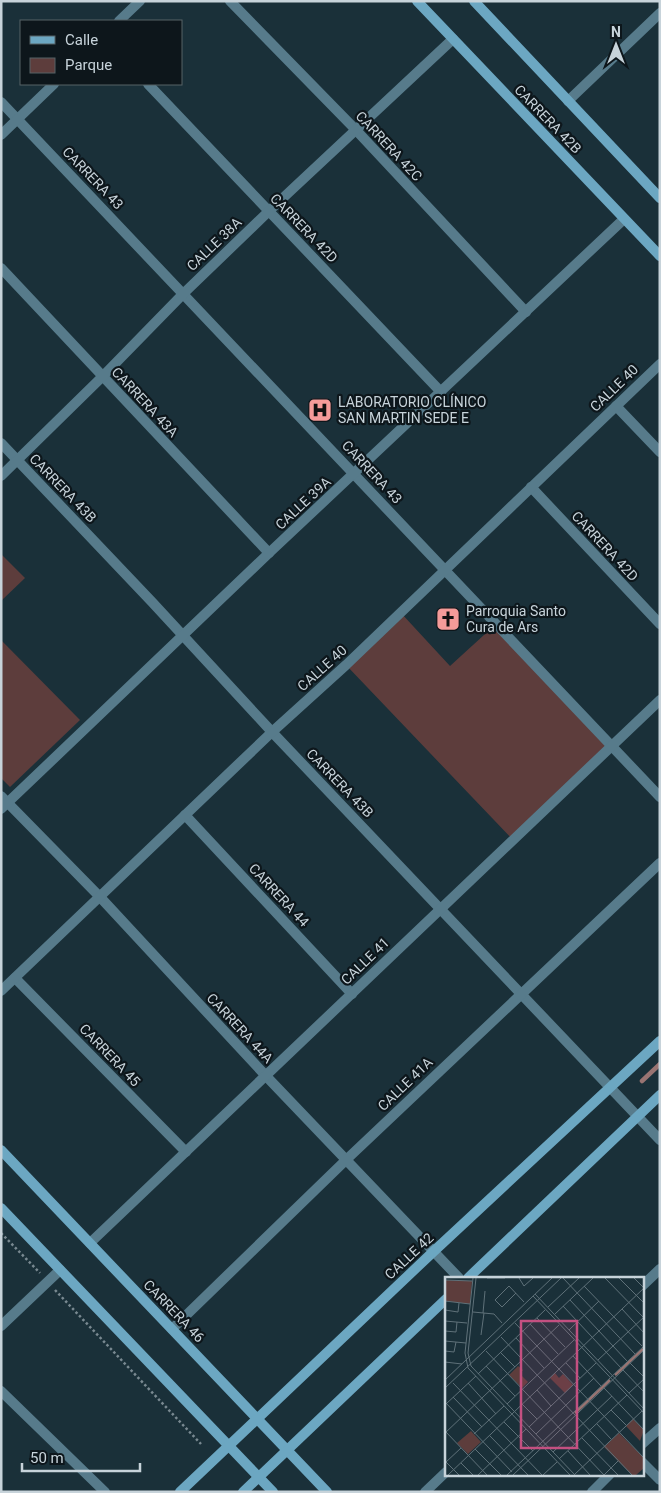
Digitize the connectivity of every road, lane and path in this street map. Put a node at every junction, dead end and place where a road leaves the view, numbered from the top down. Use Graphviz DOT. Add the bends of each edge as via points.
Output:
graph roads {
  1 [pos="140,1"];
  2 [pos="230,1"];
  3 [pos="416,1"];
  4 [pos="474,1"];
  5 [pos="660,13"];
  6 [pos="120,20"];
  7 [pos="453,39"];
  8 [pos="53,85"];
  9 [pos="149,85"];
  10 [pos="568,101"];
  11 [pos="1,102"];
  12 [pos="17,119"];
  13 [pos="356,130"];
  14 [pos="1,135"];
  15 [pos="660,198"];
  16 [pos="268,211"];
  17 [pos="624,219"];
  18 [pos="660,256"];
  19 [pos="1,268"];
  20 [pos="184,293"];
  21 [pos="526,312"];
  22 [pos="660,364"];
  23 [pos="102,377"];
  24 [pos="441,392"];
  25 [pos="616,406"];
  26 [pos="1,444"];
  27 [pos="660,452"];
  28 [pos="18,460"];
  29 [pos="354,473"];
  30 [pos="1,476"];
  31 [pos="531,487"];
  32 [pos="269,553"];
  33 [pos="444,570"];
  34 [pos="660,624"];
  35 [pos="183,635"];
  36 [pos="660,700"];
  37 [pos="272,732"];
  38 [pos="611,746"];
  39 [pos="660,797"];
  40 [pos="3,802"];
  41 [pos="186,815"];
  42 [pos="660,863"];
  43 [pos="100,897"];
  44 [pos="441,909"];
  45 [pos="15,978"];
  46 [pos="1,991"];
  47 [pos="521,993"];
  48 [pos="352,994"];
  49 [pos="660,1041"];
  50 [pos="266,1076"];
  51 [pos="611,1088"];
  52 [pos="660,1095"];
  53 [pos="637,1117"];
  54 [pos="660,1140"];
  55 [pos="1,1150"];
  56 [pos="186,1152"];
  57 [pos="347,1159"];
  58 [pos="1,1208"];
  59 [pos="1,1233"];
  60 [pos="90,1243"];
  61 [pos="433,1252"];
  62 [pos="60,1270"];
  63 [pos="660,1270"];
  64 [pos="458,1277"];
  65 [pos="469,1277"];
  66 [pos="48,1282"];
  67 [pos="644,1284"];
  68 [pos="445,1300"];
  69 [pos="1,1326"];
  70 [pos="172,1329"];
  71 [pos="1,1391"];
  72 [pos="257,1418"];
  73 [pos="660,1428"];
  74 [pos="644,1442"];
  75 [pos="201,1444"];
  76 [pos="228,1446"];
  77 [pos="287,1450"];
  78 [pos="644,1464"];
  79 [pos="445,1473"];
  80 [pos="608,1476"];
  81 [pos="258,1477"];
  82 [pos="660,1480"];
  83 [pos="105,1492"];
  84 [pos="180,1492"];
  85 [pos="242,1492"];
  86 [pos="273,1492"];
  87 [pos="327,1492"];
  88 [pos="425,1492"];
  89 [pos="592,1492"];
  1 -- 6 [label="street"];
  2 -- 13 [label="street, CARRERA 42C"];
  3 -- 7 [label="street, CARRERA 42B"];
  4 -- 10 [label="street, CARRERA 42B"];
  5 -- 10 [label="street"];
  7 -- 13 [label="street, CALLE 38A"];
  7 -- 17 [label="street, CARRERA 42B"];
  8 -- 12 [label="street"];
  9 -- 16 [label="street, CARRERA 42D"];
  10 -- 15 [label="street, CARRERA 42B"];
  11 -- 12 [label="street, CARRERA 43"];
  12 -- 14 [label="street"];
  12 -- 20 [label="street, CARRERA 43"];
  13 -- 16 [label="street, CALLE 38A"];
  13 -- 21 [label="street, CARRERA 42C"];
  16 -- 20 [label="street, CALLE 38A"];
  16 -- 24 [label="street, CARRERA 42D"];
  17 -- 18 [label="street, CARRERA 42B"];
  17 -- 21 [label="street, CALLE 39A"];
  19 -- 23 [label="street, CARRERA 43A"];
  20 -- 23 [label="street, CALLE 38A"];
  20 -- 29 [label="street, CARRERA 43"];
  21 -- 24 [label="street, CALLE 39A"];
  22 -- 25 [label="street, CALLE 40"];
  23 -- 28 [label="street, CALLE 38A"];
  23 -- 32 [label="street, CARRERA 43A"];
  24 -- 29 [label="street, CALLE 39A"];
  25 -- 27 [label="street"];
  25 -- 31 [label="street, CALLE 40"];
  26 -- 28 [label="street, CARRERA 43B"];
  28 -- 30 [label="street, CALLE 38A"];
  28 -- 35 [label="street, CARRERA 43B"];
  29 -- 32 [label="street, CALLE 39A"];
  29 -- 33 [label="street, CARRERA 43"];
  31 -- 33 [label="street, CALLE 40"];
  31 -- 34 [label="street, CARRERA 42D"];
  32 -- 35 [label="street, CALLE 39A"];
  33 -- 37 [label="street, CALLE 40"];
  33 -- 38 [label="street, CARRERA 43"];
  35 -- 37 [label="street, CARRERA 43B"];
  35 -- 40 [label="street, CALLE 39A"];
  36 -- 38 [label="street, CALLE 41"];
  37 -- 41 [label="street, CALLE 40"];
  37 -- 44 [label="street, CARRERA 43B"];
  38 -- 39 [label="street, CARRERA 43"];
  38 -- 44 [label="street, CALLE 41"];
  40 -- 43 [label="street, CARRERA 44A"];
  41 -- 43 [label="street, CALLE 40"];
  41 -- 48 [label="street, CARRERA 44"];
  42 -- 47 [label="street, CALLE 41A"];
  43 -- 45 [label="street, CALLE 40"];
  43 -- 50 [label="street, CARRERA 44A"];
  44 -- 47 [label="street, CARRERA 43B"];
  44 -- 48 [label="street, CALLE 41"];
  45 -- 46 [label="street, CALLE 40"];
  45 -- 56 [label="street, CARRERA 45"];
  47 -- 51 [label="street, CARRERA 43B"];
  47 -- 57 [label="street, CALLE 41A"];
  48 -- 50 [label="street, CALLE 41"];
  49 -- 51 [label="street, CALLE 42"];
  50 -- 56 [label="street, CALLE 41"];
  50 -- 57 [label="street, CARRERA 44A"];
  51 -- 53 [label="street, CARRERA 43B"];
  51 -- 61 [label="street, CALLE 42"];
  52 -- 53 [label="street"];
  53 -- 54 [label="street, CARRERA 43B"];
  53 -- 65 [label="street"];
  55 -- 60 [label="street, CARRERA 46"];
  56 -- 60 [label="street, CALLE 41"];
  57 -- 61 [label="street, CARRERA 44A"];
  57 -- 70 [label="street, CALLE 41A"];
  58 -- 62 [label="street"];
  59 -- 66 [label="path"];
  60 -- 70 [label="street, CARRERA 46"];
  61 -- 64 [label="street, CARRERA 44A"];
  61 -- 72 [label="street, CALLE 42"];
  62 -- 66 [label="street"];
  62 -- 76 [label="street"];
  63 -- 67 [label="street"];
  66 -- 69 [label="street"];
  66 -- 75 [label="path"];
  68 -- 77 [label="street"];
  70 -- 72 [label="street, CARRERA 46"];
  71 -- 83 [label="street"];
  72 -- 76 [label="street, CALLE 42"];
  72 -- 77 [label="street, CARRERA 46"];
  73 -- 74 [label="street"];
  76 -- 81 [label="street"];
  76 -- 84 [label="street, CALLE 42"];
  77 -- 81 [label="street"];
  77 -- 87 [label="street, CARRERA 46"];
  78 -- 82 [label="street"];
  79 -- 88 [label="street"];
  80 -- 89 [label="street"];
  81 -- 85 [label="street"];
  81 -- 86 [label="street"];
}
